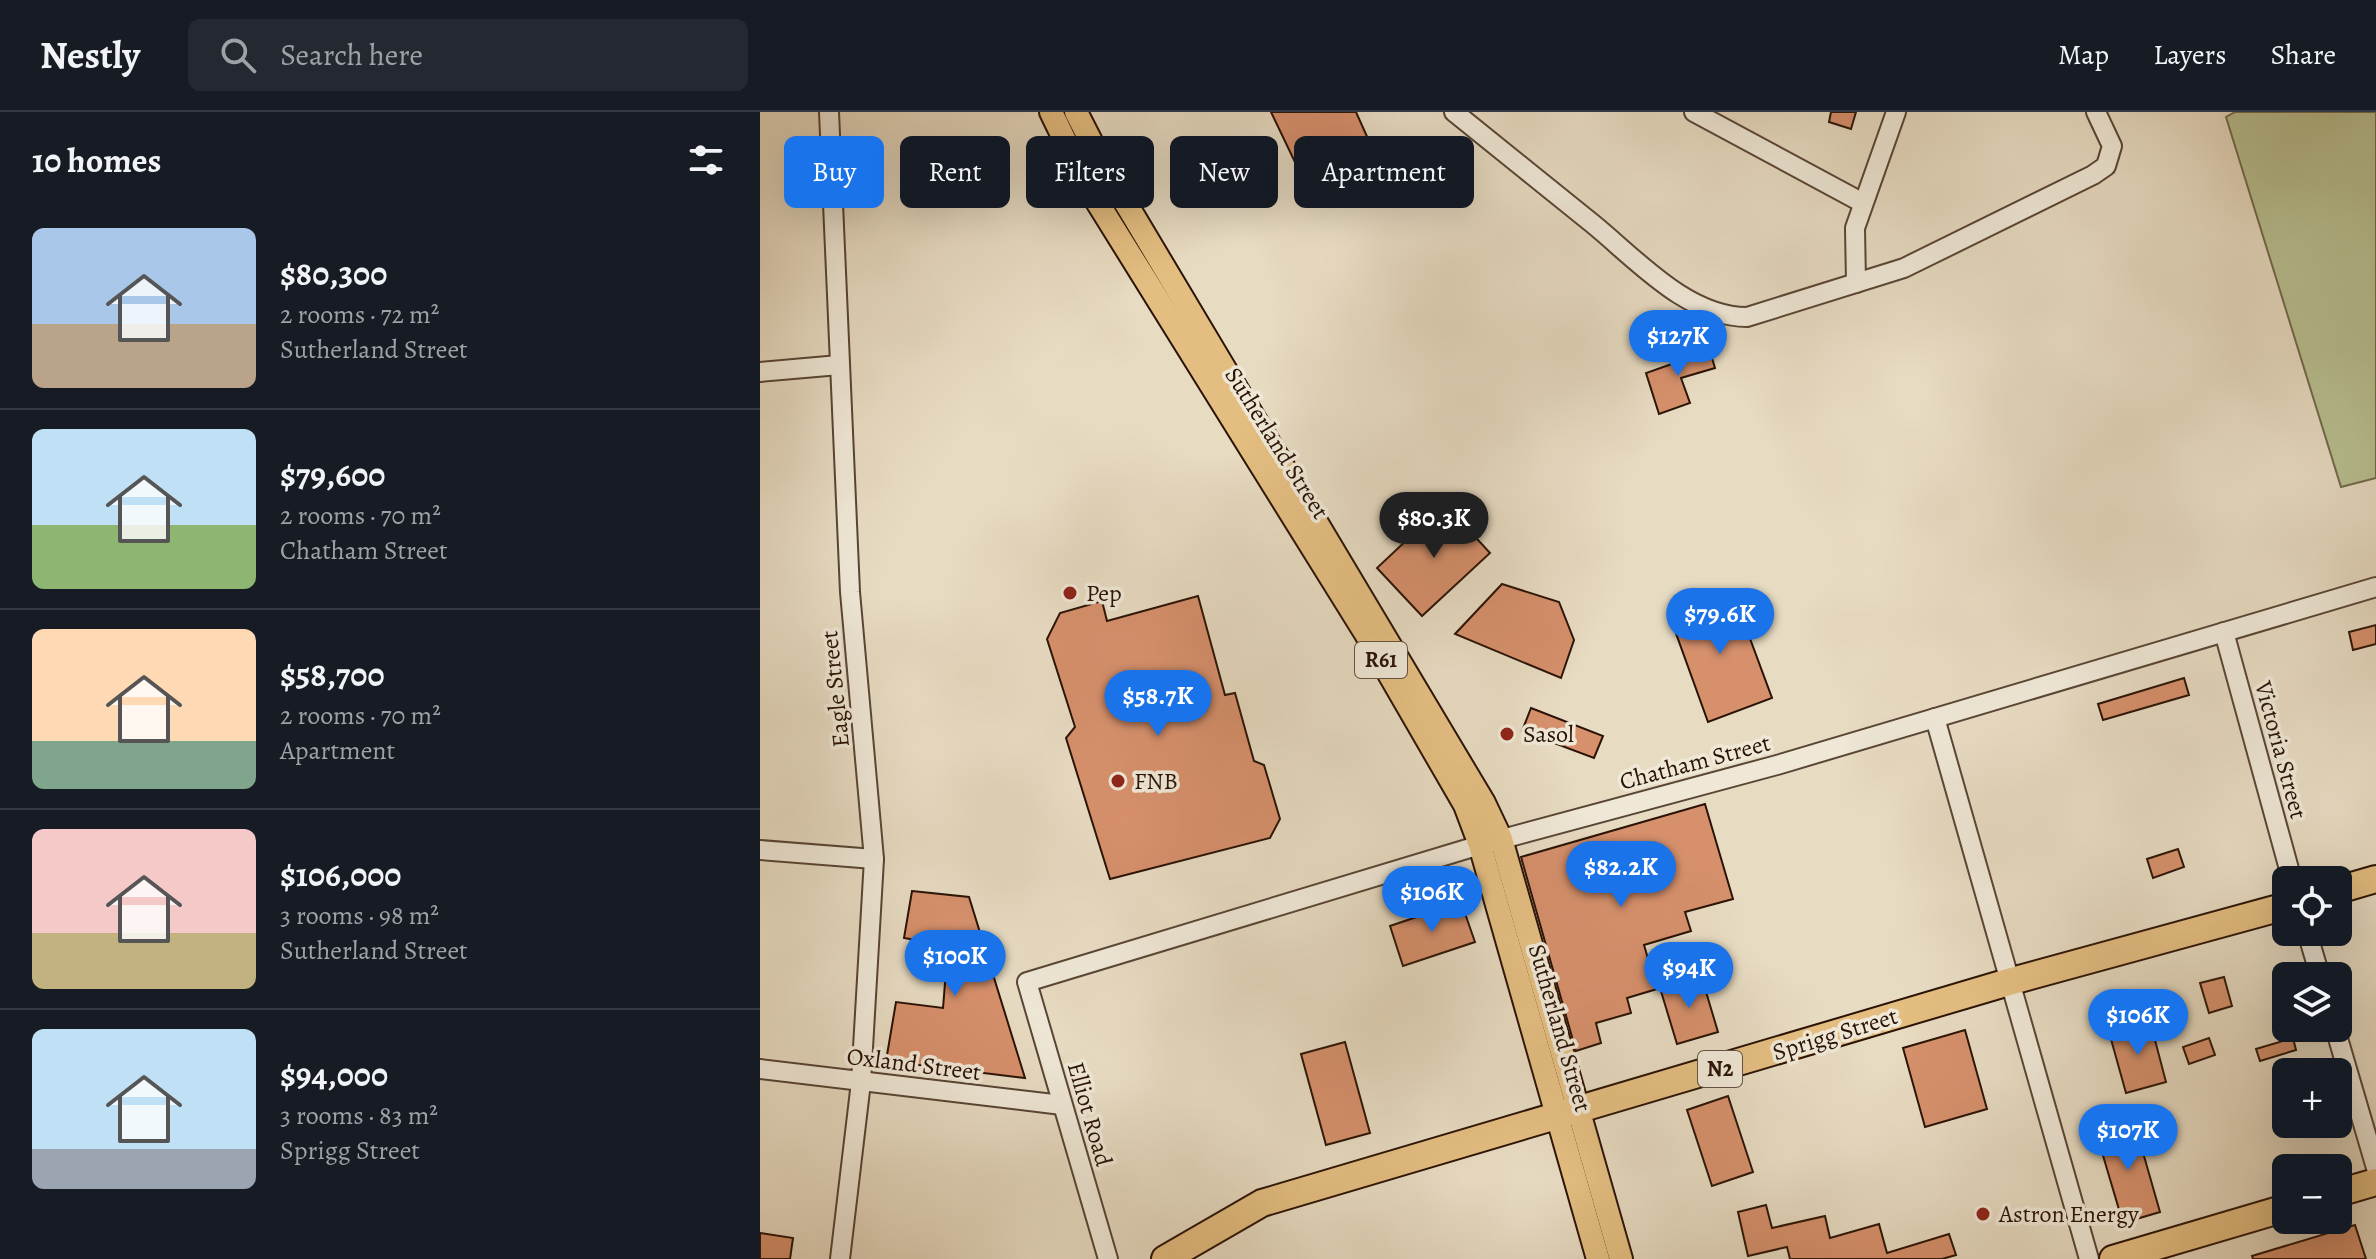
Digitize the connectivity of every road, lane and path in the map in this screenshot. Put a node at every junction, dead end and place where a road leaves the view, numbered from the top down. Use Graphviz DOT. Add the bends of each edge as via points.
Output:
graph roads {
  1 [pos="829,112"];
  2 [pos="1051,112"];
  3 [pos="1076,112"];
  4 [pos="1454,112"];
  5 [pos="1694,112"];
  6 [pos="1896,112"];
  7 [pos="2096,112"];
  8 [pos="1863,203"];
  9 [pos="1856,283"];
  10 [pos="839,365"];
  11 [pos="760,372"];
  12 [pos="2376,587"];
  13 [pos="2224,632"];
  14 [pos="1935,718"];
  15 [pos="1490,842"];
  16 [pos="760,850"];
  17 [pos="874,859"];
  18 [pos="2288,866"];
  19 [pos="2376,879"];
  20 [pos="2352,886"];
  21 [pos="2272,910"];
  22 [pos="2012,981"];
  23 [pos="1027,982"];
  24 [pos="2339,1042"];
  25 [pos="760,1069"];
  26 [pos="861,1082"];
  27 [pos="1062,1105"];
  28 [pos="1570,1114"];
  29 [pos="2376,1168"];
  30 [pos="2376,1182"];
  31 [pos="2352,1189"];
  32 [pos="2272,1212"];
  33 [pos="840,1259"];
  34 [pos="1108,1259"];
  35 [pos="1165,1259"];
  36 [pos="1598,1259"];
  37 [pos="1621,1259"];
  38 [pos="2089,1259"];
  39 [pos="2113,1259"];
  1 -- 10 [label="street, Eagle Street"];
  2 -- 15 [label="main road, Sutherland Street / R61" via="1086,184"];
  3 -- 15 [label="main road, Sutherland Street / R61" via="1468,772"];
  4 -- 9 [label="street" via="1656,277 1702,306 1747,317"];
  5 -- 8 [label="street"];
  6 -- 8 [label="street"];
  7 -- 9 [label="street" via="2112,146 2106,166 1904,268"];
  8 -- 9 [label="street" via="1853,248"];
  10 -- 11 [label="street"];
  10 -- 17 [label="street, Eagle Street" via="850,592"];
  12 -- 13 [label="street, Chatham Street"];
  13 -- 14 [label="street, Chatham Street"];
  13 -- 18 [label="street, Victoria Street"];
  14 -- 15 [label="street, Chatham Street"];
  14 -- 22 [label="street"];
  15 -- 23 [label="street, Chatham Street"];
  15 -- 28 [label="main road, Sutherland Street / R61"];
  16 -- 17 [label="street"];
  17 -- 26 [label="street, Eagle Street"];
  19 -- 20 [label="highway"];
  21 -- 22 [label="highway, Sprigg Street / N2"];
  22 -- 28 [label="highway, Sprigg Street / N2"];
  22 -- 38 [label="street"];
  23 -- 27 [label="street, Elliot Road"];
  24 -- 29 [label="street"];
  25 -- 26 [label="street, Oxland Street"];
  26 -- 27 [label="street, Oxland Street"];
  26 -- 33 [label="street, Eagle Street"];
  27 -- 34 [label="street, Elliot Road"];
  28 -- 35 [label="highway, Sprigg Street / N2" via="1262,1203"];
  28 -- 36 [label="main road, Sutherland Street / R61"];
  28 -- 37 [label="main road, Sutherland Street / R61"];
  30 -- 31 [label="highway"];
  32 -- 39 [label="highway"];
}
